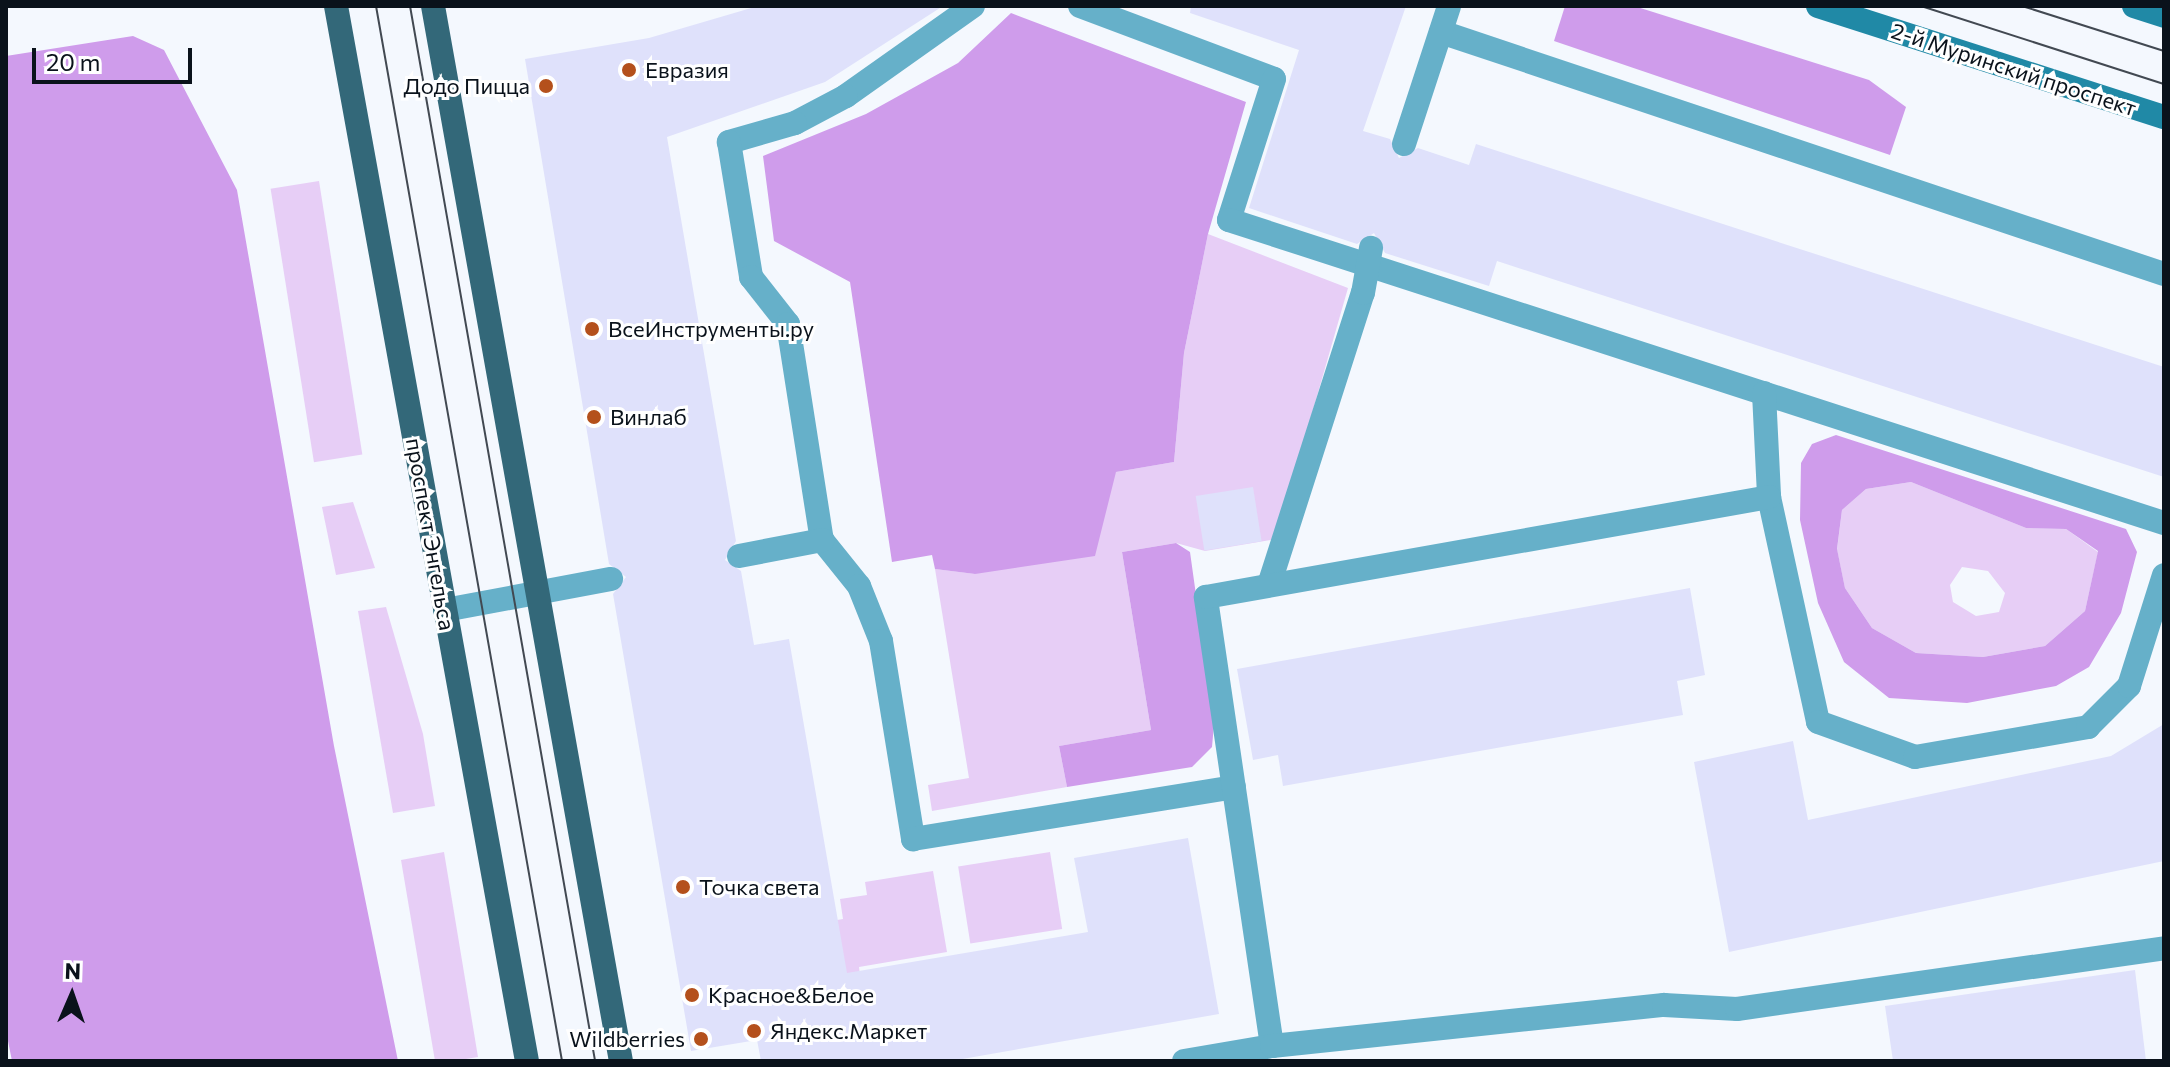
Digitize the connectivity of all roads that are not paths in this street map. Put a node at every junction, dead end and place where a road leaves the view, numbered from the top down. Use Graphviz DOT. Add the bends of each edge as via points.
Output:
graph roads {
  1 [pos="336,6"];
  2 [pos="433,6"];
  3 [pos="973,6"];
  4 [pos="1080,6"];
  5 [pos="1449,6"];
  6 [pos="1818,6"];
  7 [pos="2134,6"];
  8 [pos="2164,16"];
  9 [pos="1441,32"];
  10 [pos="2164,117"];
  11 [pos="1404,144"];
  12 [pos="1370,258"];
  13 [pos="2164,274"];
  14 [pos="1764,393"];
  15 [pos="1769,497"];
  16 [pos="2164,523"];
  17 [pos="822,540"];
  18 [pos="739,556"];
  19 [pos="2164,575"];
  20 [pos="611,579"];
  21 [pos="1269,585"];
  22 [pos="537,593"];
  23 [pos="445,610"];
  24 [pos="1234,787"];
  25 [pos="2164,948"];
  26 [pos="1272,1046"];
  27 [pos="527,1061"];
  28 [pos="621,1061"];
  29 [pos="1184,1061"];
  1 -- 23 [label="main road, проспект Энгельса"];
  2 -- 22 [label="main road"];
  3 -- 17 [label="lane" via="909,57 846,96 795,123 729,142 751,277 788,324"];
  4 -- 12 [label="lane" via="1274,79 1229,220"];
  5 -- 9 [label="lane"];
  6 -- 10 [label="main road, 2-й Муринский проспект"];
  7 -- 8 [label="main road"];
  9 -- 11 [label="lane"];
  9 -- 13 [label="lane"];
  12 -- 14 [label="lane"];
  12 -- 21 [label="lane"];
  14 -- 15 [label="lane"];
  14 -- 16 [label="lane"];
  15 -- 19 [label="lane" via="1818,722 1915,757 2088,727 2129,686"];
  15 -- 21 [label="lane"];
  17 -- 18 [label="lane"];
  17 -- 24 [label="lane" via="859,586 881,641 913,839"];
  20 -- 22 [label="lane"];
  21 -- 24 [label="lane" via="1206,597"];
  22 -- 23 [label="lane"];
  22 -- 28 [label="main road"];
  23 -- 27 [label="main road, проспект Энгельса"];
  24 -- 26 [label="lane"];
  25 -- 26 [label="lane" via="1737,1009 1664,1005"];
  26 -- 29 [label="lane"];
}
